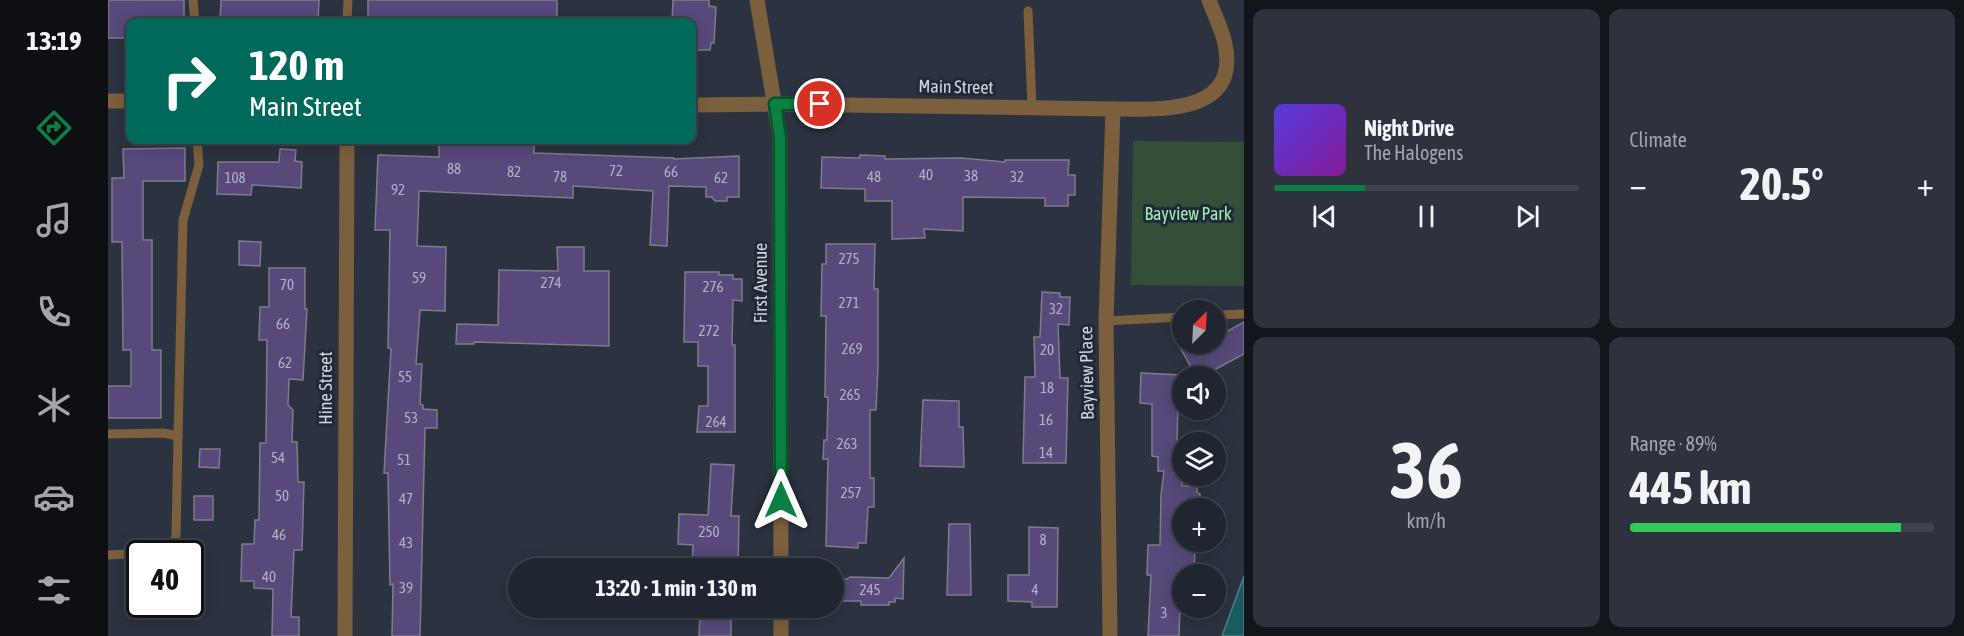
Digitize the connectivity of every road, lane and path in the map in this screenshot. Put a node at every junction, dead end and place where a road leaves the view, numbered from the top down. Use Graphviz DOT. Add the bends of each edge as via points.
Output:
graph roads {
  1 [pos="193,0"];
  2 [pos="348,0"];
  3 [pos="757,0"];
  4 [pos="1209,0"];
  5 [pos="1028,11"];
  6 [pos="195,18"];
  7 [pos="347,18"];
  8 [pos="108,101"];
  9 [pos="126,101"];
  10 [pos="775,104"];
  11 [pos="696,105"];
  12 [pos="1032,108"];
  13 [pos="1113,109"];
  14 [pos="197,144"];
  15 [pos="347,144"];
  16 [pos="1244,314"];
  17 [pos="1226,315"];
  18 [pos="1172,318"];
  19 [pos="1106,321"];
  20 [pos="108,434"];
  21 [pos="178,436"];
  22 [pos="108,555"];
  23 [pos="781,558"];
  24 [pos="781,618"];
  25 [pos="345,636"];
  26 [pos="781,636"];
  27 [pos="1110,636"];
  1 -- 6 [label="lane"];
  2 -- 7 [label="lane"];
  3 -- 10 [label="street, First Avenue"];
  4 -- 13 [label="street, Main Street" via="1226,53 1224,73 1214,90 1202,101 1186,107"];
  5 -- 12 [label="lane"];
  8 -- 9 [label="street"];
  10 -- 11 [label="street, Main Street"];
  10 -- 12 [label="street, Main Street"];
  10 -- 23 [label="street, First Avenue" via="780,138"];
  12 -- 13 [label="street, Main Street"];
  13 -- 19 [label="street, Bayview Place"];
  14 -- 21 [label="lane" via="199,165 183,220"];
  15 -- 25 [label="street, Hine Street"];
  16 -- 17 [label="lane"];
  18 -- 19 [label="lane"];
  19 -- 27 [label="street, Bayview Place"];
  20 -- 21 [label="lane"];
  21 -- 22 [label="lane" via="176,537 167,552"];
  24 -- 26 [label="street"];
}
